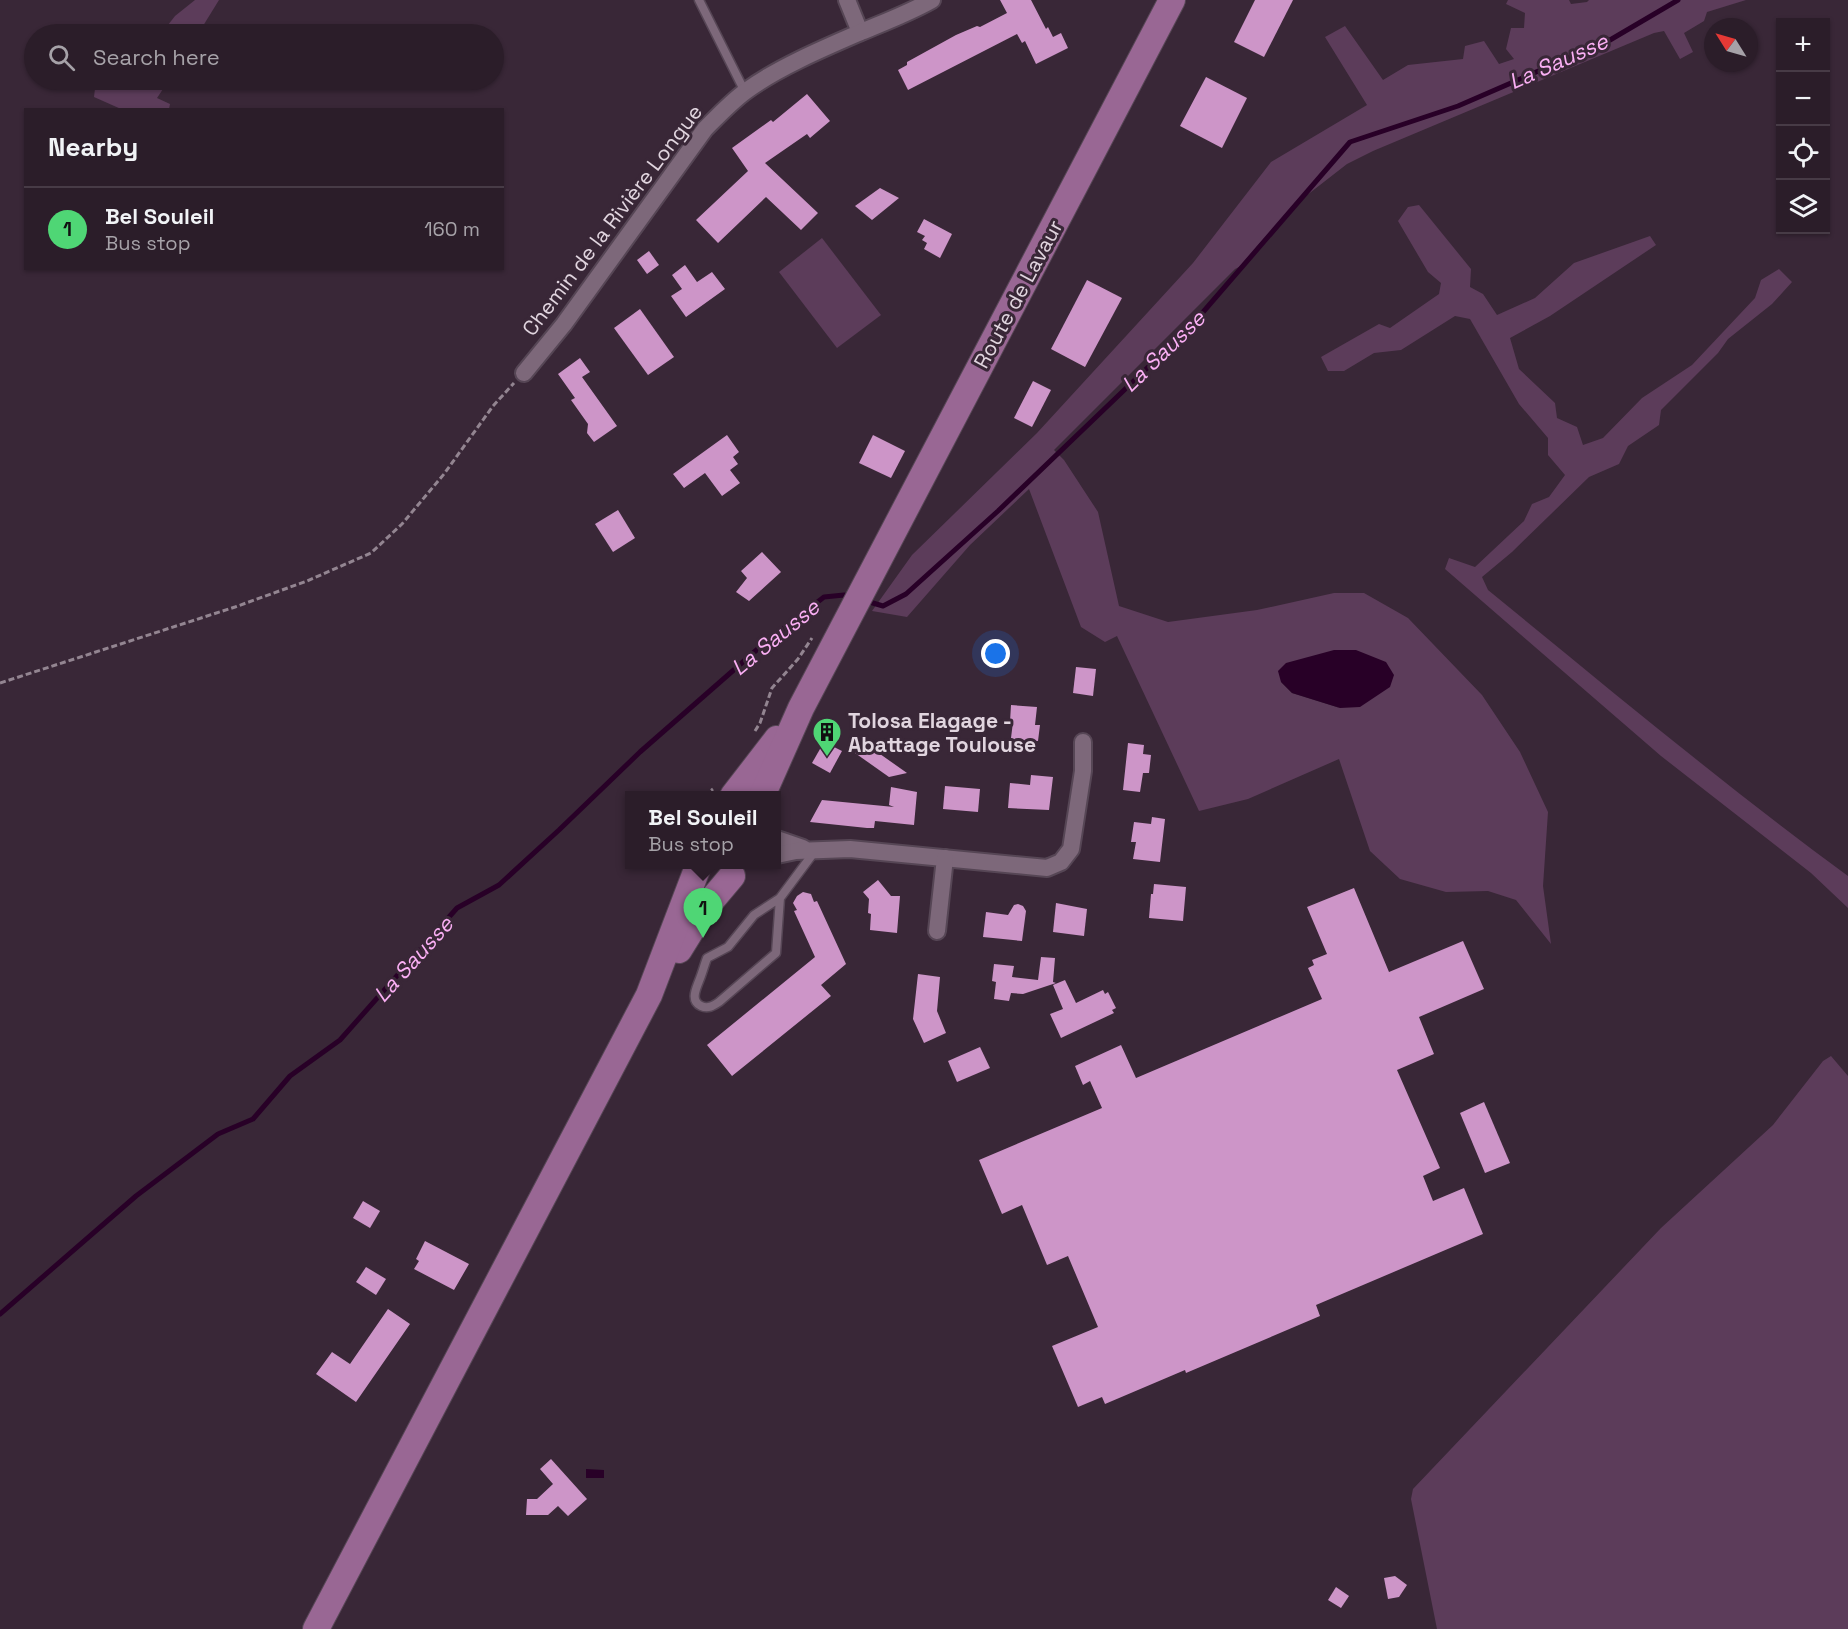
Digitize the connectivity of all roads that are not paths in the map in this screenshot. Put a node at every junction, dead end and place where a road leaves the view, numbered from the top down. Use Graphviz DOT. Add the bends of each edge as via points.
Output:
graph roads {
  1 [pos="699,0"];
  2 [pos="847,0"];
  3 [pos="932,0"];
  4 [pos="1172,0"];
  5 [pos="860,32"];
  6 [pos="745,92"];
  7 [pos="524,373"];
  8 [pos="801,708"];
  9 [pos="1083,742"];
  10 [pos="736,791"];
  11 [pos="764,791"];
  12 [pos="781,841"];
  13 [pos="815,851"];
  14 [pos="781,854"];
  15 [pos="945,858"];
  16 [pos="699,869"];
  17 [pos="708,869"];
  18 [pos="741,870"];
  19 [pos="780,898"];
  20 [pos="938,931"];
  21 [pos="649,995"];
  22 [pos="316,1629"];
  1 -- 6 [label="lane"];
  2 -- 5 [label="street"];
  3 -- 5 [label="street, Chemin de la Rivière Longue"];
  4 -- 8 [label="main road, Route de Lavaur"];
  5 -- 6 [label="street, Chemin de la Rivière Longue" via="771,75"];
  6 -- 7 [label="street, Chemin de la Rivière Longue" via="705,129"];
  8 -- 10 [label="main road"];
  8 -- 11 [label="main road"];
  9 -- 15 [label="street" via="1083,771 1071,849 1061,862 1047,868"];
  12 -- 13 [label="street"];
  13 -- 14 [label="street"];
  13 -- 15 [label="street" via="850,849"];
  13 -- 19 [label="lane"];
  15 -- 20 [label="street"];
  16 -- 21 [label="main road"];
  17 -- 18 [label="main road" via="723,876"];
  18 -- 21 [label="main road" via="705,908"];
  19 -- 19 [label="lane" via="753,915 728,947 707,958 695,988 697,1003 709,1008 719,1002 776,954"];
  21 -- 22 [label="main road"];
}
